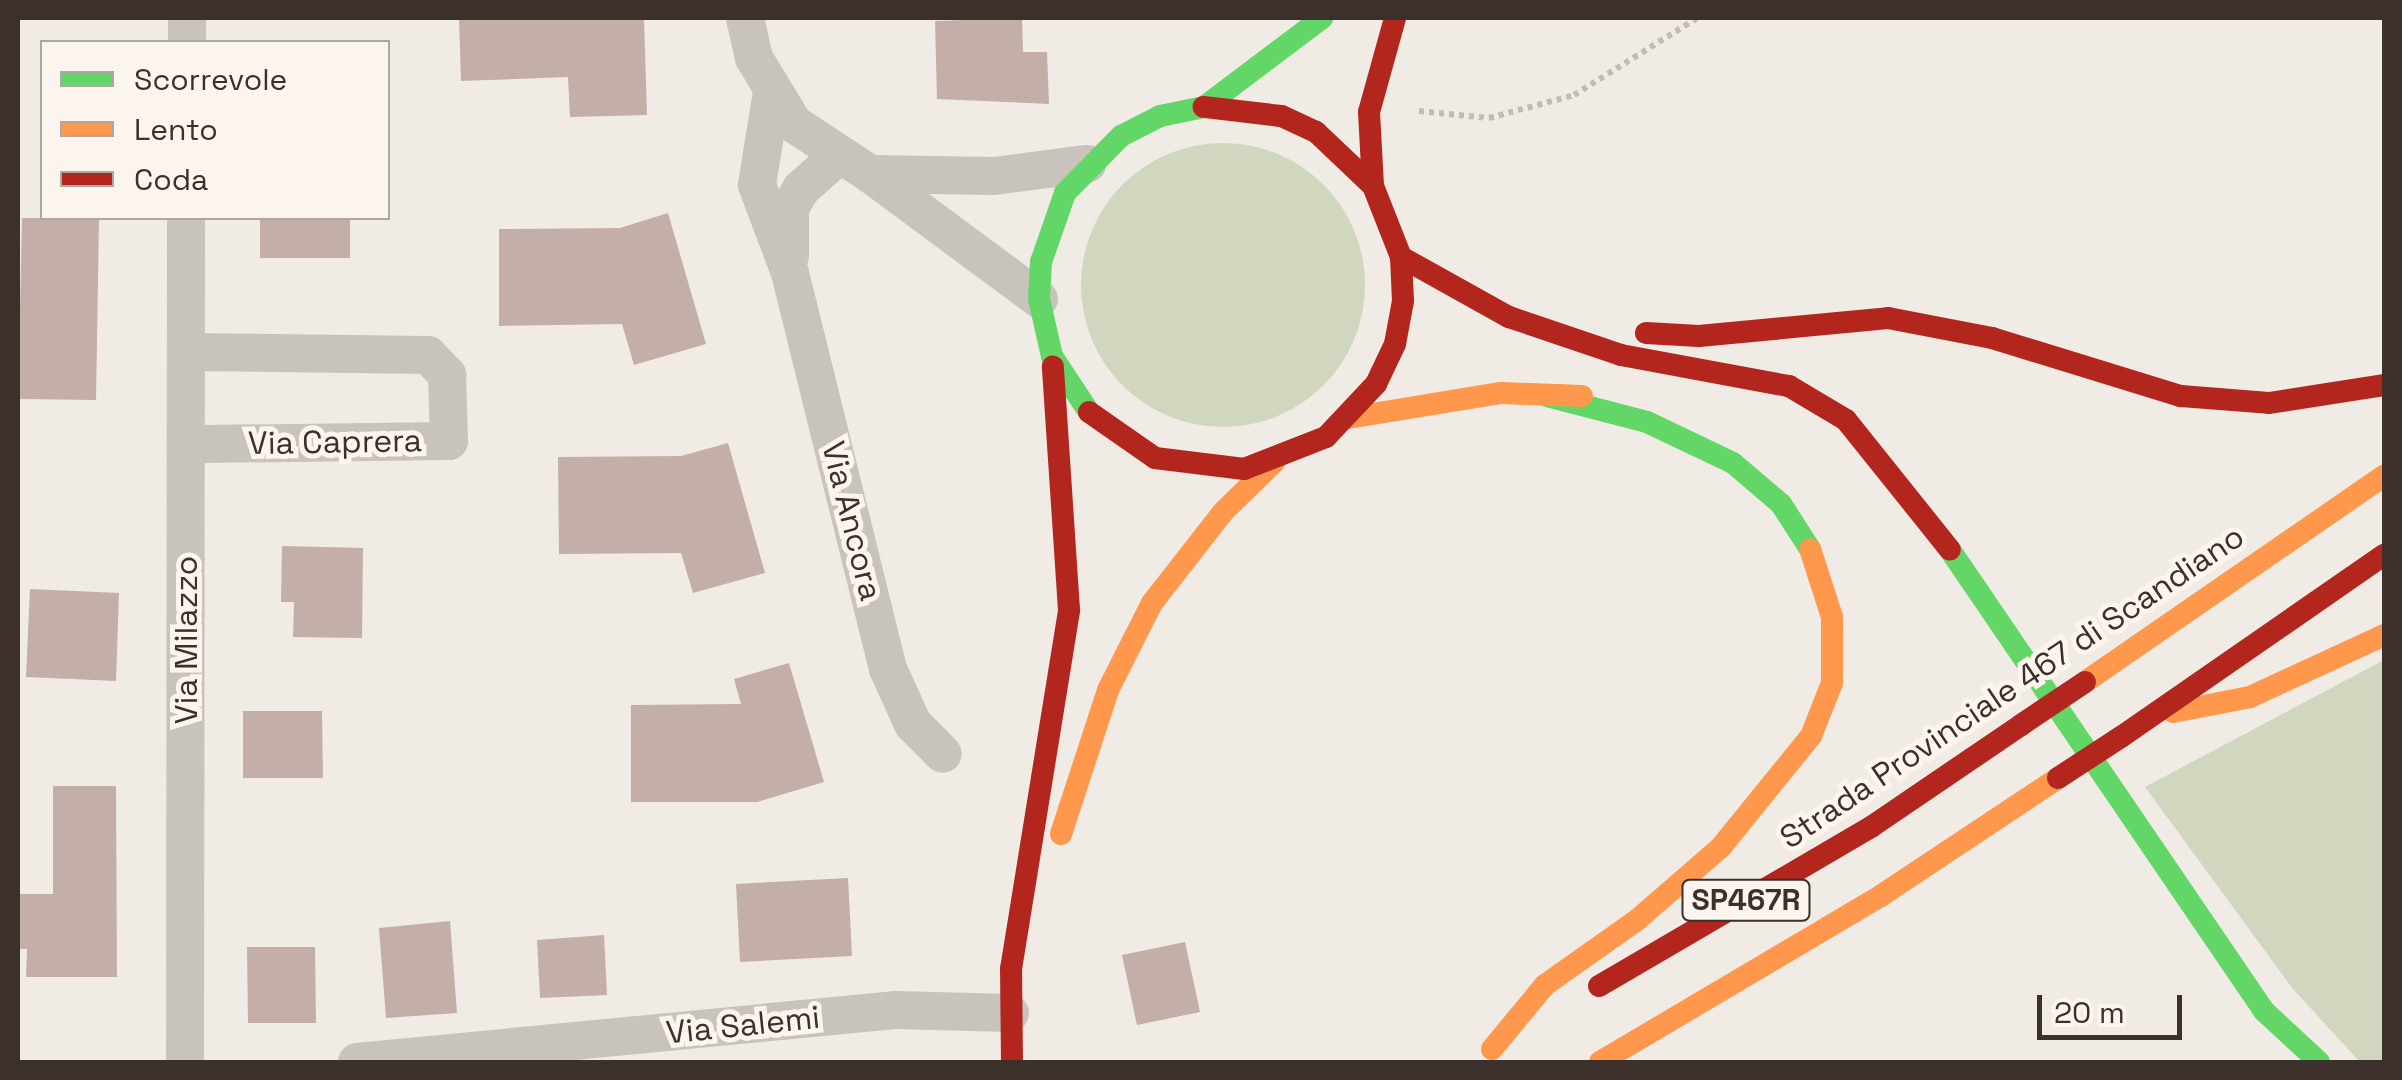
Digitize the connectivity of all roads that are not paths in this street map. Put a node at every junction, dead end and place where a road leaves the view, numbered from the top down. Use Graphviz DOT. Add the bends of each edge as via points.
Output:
graph roads {
  1 [pos="745,18"];
  2 [pos="1322,18"];
  3 [pos="1395,18"];
  4 [pos="772,92"];
  5 [pos="1204,107"];
  6 [pos="1087,164"];
  7 [pos="854,165"];
  8 [pos="1373,186"];
  9 [pos="186,220"];
  10 [pos="1401,257"];
  11 [pos="790,274"];
  12 [pos="1039,299"];
  13 [pos="1509,317"];
  14 [pos="186,352"];
  15 [pos="1052,356"];
  16 [pos="2384,385"];
  17 [pos="1547,396"];
  18 [pos="1642,396"];
  19 [pos="1348,418"];
  20 [pos="186,444"];
  21 [pos="1838,452"];
  22 [pos="1274,462"];
  23 [pos="2384,476"];
  24 [pos="1914,503"];
  25 [pos="2384,555"];
  26 [pos="2384,635"];
  27 [pos="2151,717"];
  28 [pos="943,754"];
  29 [pos="1010,1013"];
  30 [pos="1492,1048"];
  31 [pos="185,1062"];
  32 [pos="357,1062"];
  33 [pos="1012,1062"];
  34 [pos="1463,1062"];
  35 [pos="1600,1062"];
  36 [pos="2319,1062"];
  1 -- 4 [label="street" via="754,58"];
  2 -- 5 [label="main road"];
  3 -- 8 [label="main road" via="1369,112"];
  4 -- 7 [label="street" via="794,124"];
  4 -- 11 [label="street, Via Ancora" via="757,185"];
  5 -- 6 [label="main road" via="1160,116"];
  5 -- 8 [label="main road" via="1243,107 1299,124 1348,156"];
  6 -- 7 [label="street" via="994,176"];
  6 -- 12 [label="main road" via="1049,227"];
  7 -- 11 [label="street, Via Ancora" via="801,189 790,208"];
  7 -- 12 [label="street"];
  8 -- 10 [label="main road"];
  9 -- 14 [label="street, Via Milazzo"];
  10 -- 13 [label="main road"];
  10 -- 19 [label="main road" via="1403,301 1395,344 1376,384"];
  11 -- 28 [label="street, Via Ancora" via="888,668 914,724"];
  12 -- 15 [label="main road"];
  13 -- 16 [label="main road" via="1699,336 1888,318 1927,322 2120,380 2228,402 2288,402"];
  13 -- 24 [label="main road" via="1621,355 1790,386 1846,420"];
  14 -- 20 [label="street, Via Milazzo"];
  14 -- 20 [label="street, Via Caprera" via="428,354 446,375 449,441"];
  15 -- 22 [label="main road" via="1082,407 1155,458 1214,470"];
  15 -- 29 [label="main road" via="1069,610 1010,969"];
  17 -- 18 [label="main road"];
  17 -- 19 [label="main road" via="1500,393"];
  17 -- 30 [label="main road" via="1647,422 1733,462 1782,504 1819,563 1832,617 1832,683 1810,736 1721,847 1637,920 1545,984"];
  19 -- 22 [label="main road"];
  20 -- 31 [label="street, Via Milazzo"];
  21 -- 24 [label="main road"];
  22 -- 29 [label="main road" via="1224,511 1152,603 1108,690"];
  23 -- 30 [label="main road, Strada Provinciale 467 di Scandiano / SP467R, bridge" via="1871,827"];
  24 -- 36 [label="main road" via="2264,1011"];
  25 -- 27 [label="main road, SP467R"];
  26 -- 27 [label="main road" via="2250,697"];
  27 -- 35 [label="main road, SP467R, bridge" via="1882,895"];
  29 -- 32 [label="street, Via Salemi" via="896,1010"];
  29 -- 33 [label="main road"];
  30 -- 34 [label="main road, Strada Provinciale 467 di Scandiano / SP467R"];
}
